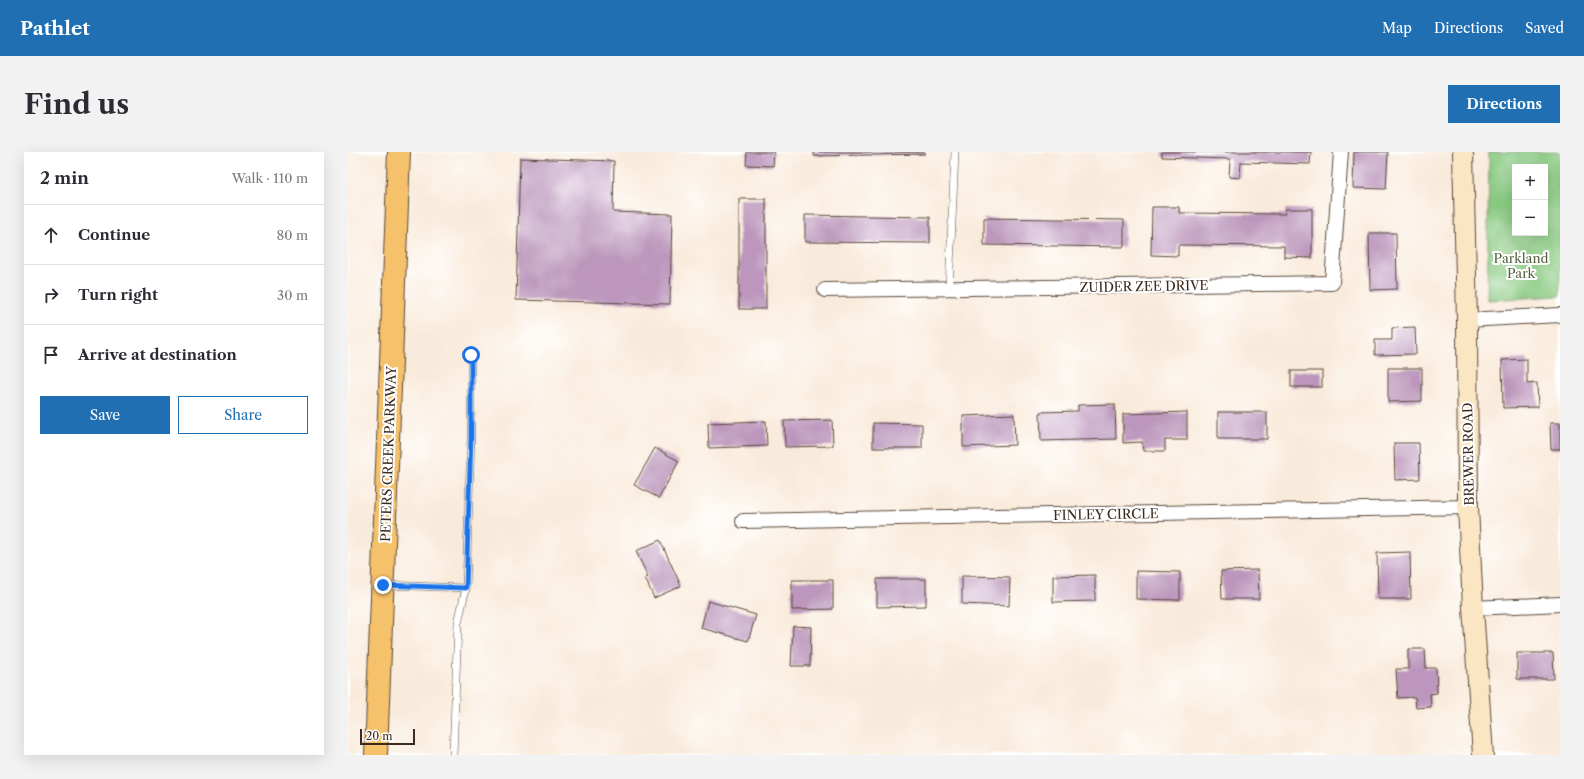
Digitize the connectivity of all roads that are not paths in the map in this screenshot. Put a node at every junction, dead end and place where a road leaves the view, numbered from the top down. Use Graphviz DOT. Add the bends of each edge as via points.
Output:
graph roads {
  1 [pos="399,152"];
  2 [pos="955,152"];
  3 [pos="1342,152"];
  4 [pos="1463,152"];
  5 [pos="949,289"];
  6 [pos="825,290"];
  7 [pos="1560,315"];
  8 [pos="1467,320"];
  9 [pos="471,355"];
  10 [pos="1468,507"];
  11 [pos="743,521"];
  12 [pos="383,585"];
  13 [pos="466,588"];
  14 [pos="1560,604"];
  15 [pos="1473,608"];
  16 [pos="376,755"];
  17 [pos="453,755"];
  18 [pos="1483,755"];
  1 -- 12 [label="main road, PETERS CREEK PARKWAY"];
  2 -- 5 [label="lane"];
  3 -- 5 [label="street, ZUIDER ZEE DRIVE" via="1332,283"];
  4 -- 8 [label="street, BREWER ROAD"];
  5 -- 6 [label="street, ZUIDER ZEE DRIVE"];
  7 -- 8 [label="street"];
  8 -- 10 [label="street, BREWER ROAD"];
  9 -- 13 [label="lane"];
  10 -- 11 [label="street, FINLEY CIRCLE"];
  10 -- 15 [label="street, BREWER ROAD"];
  12 -- 13 [label="lane"];
  12 -- 16 [label="main road, PETERS CREEK PARKWAY"];
  13 -- 17 [label="lane" via="458,623"];
  14 -- 15 [label="street"];
  15 -- 18 [label="street, BREWER ROAD"];
}
